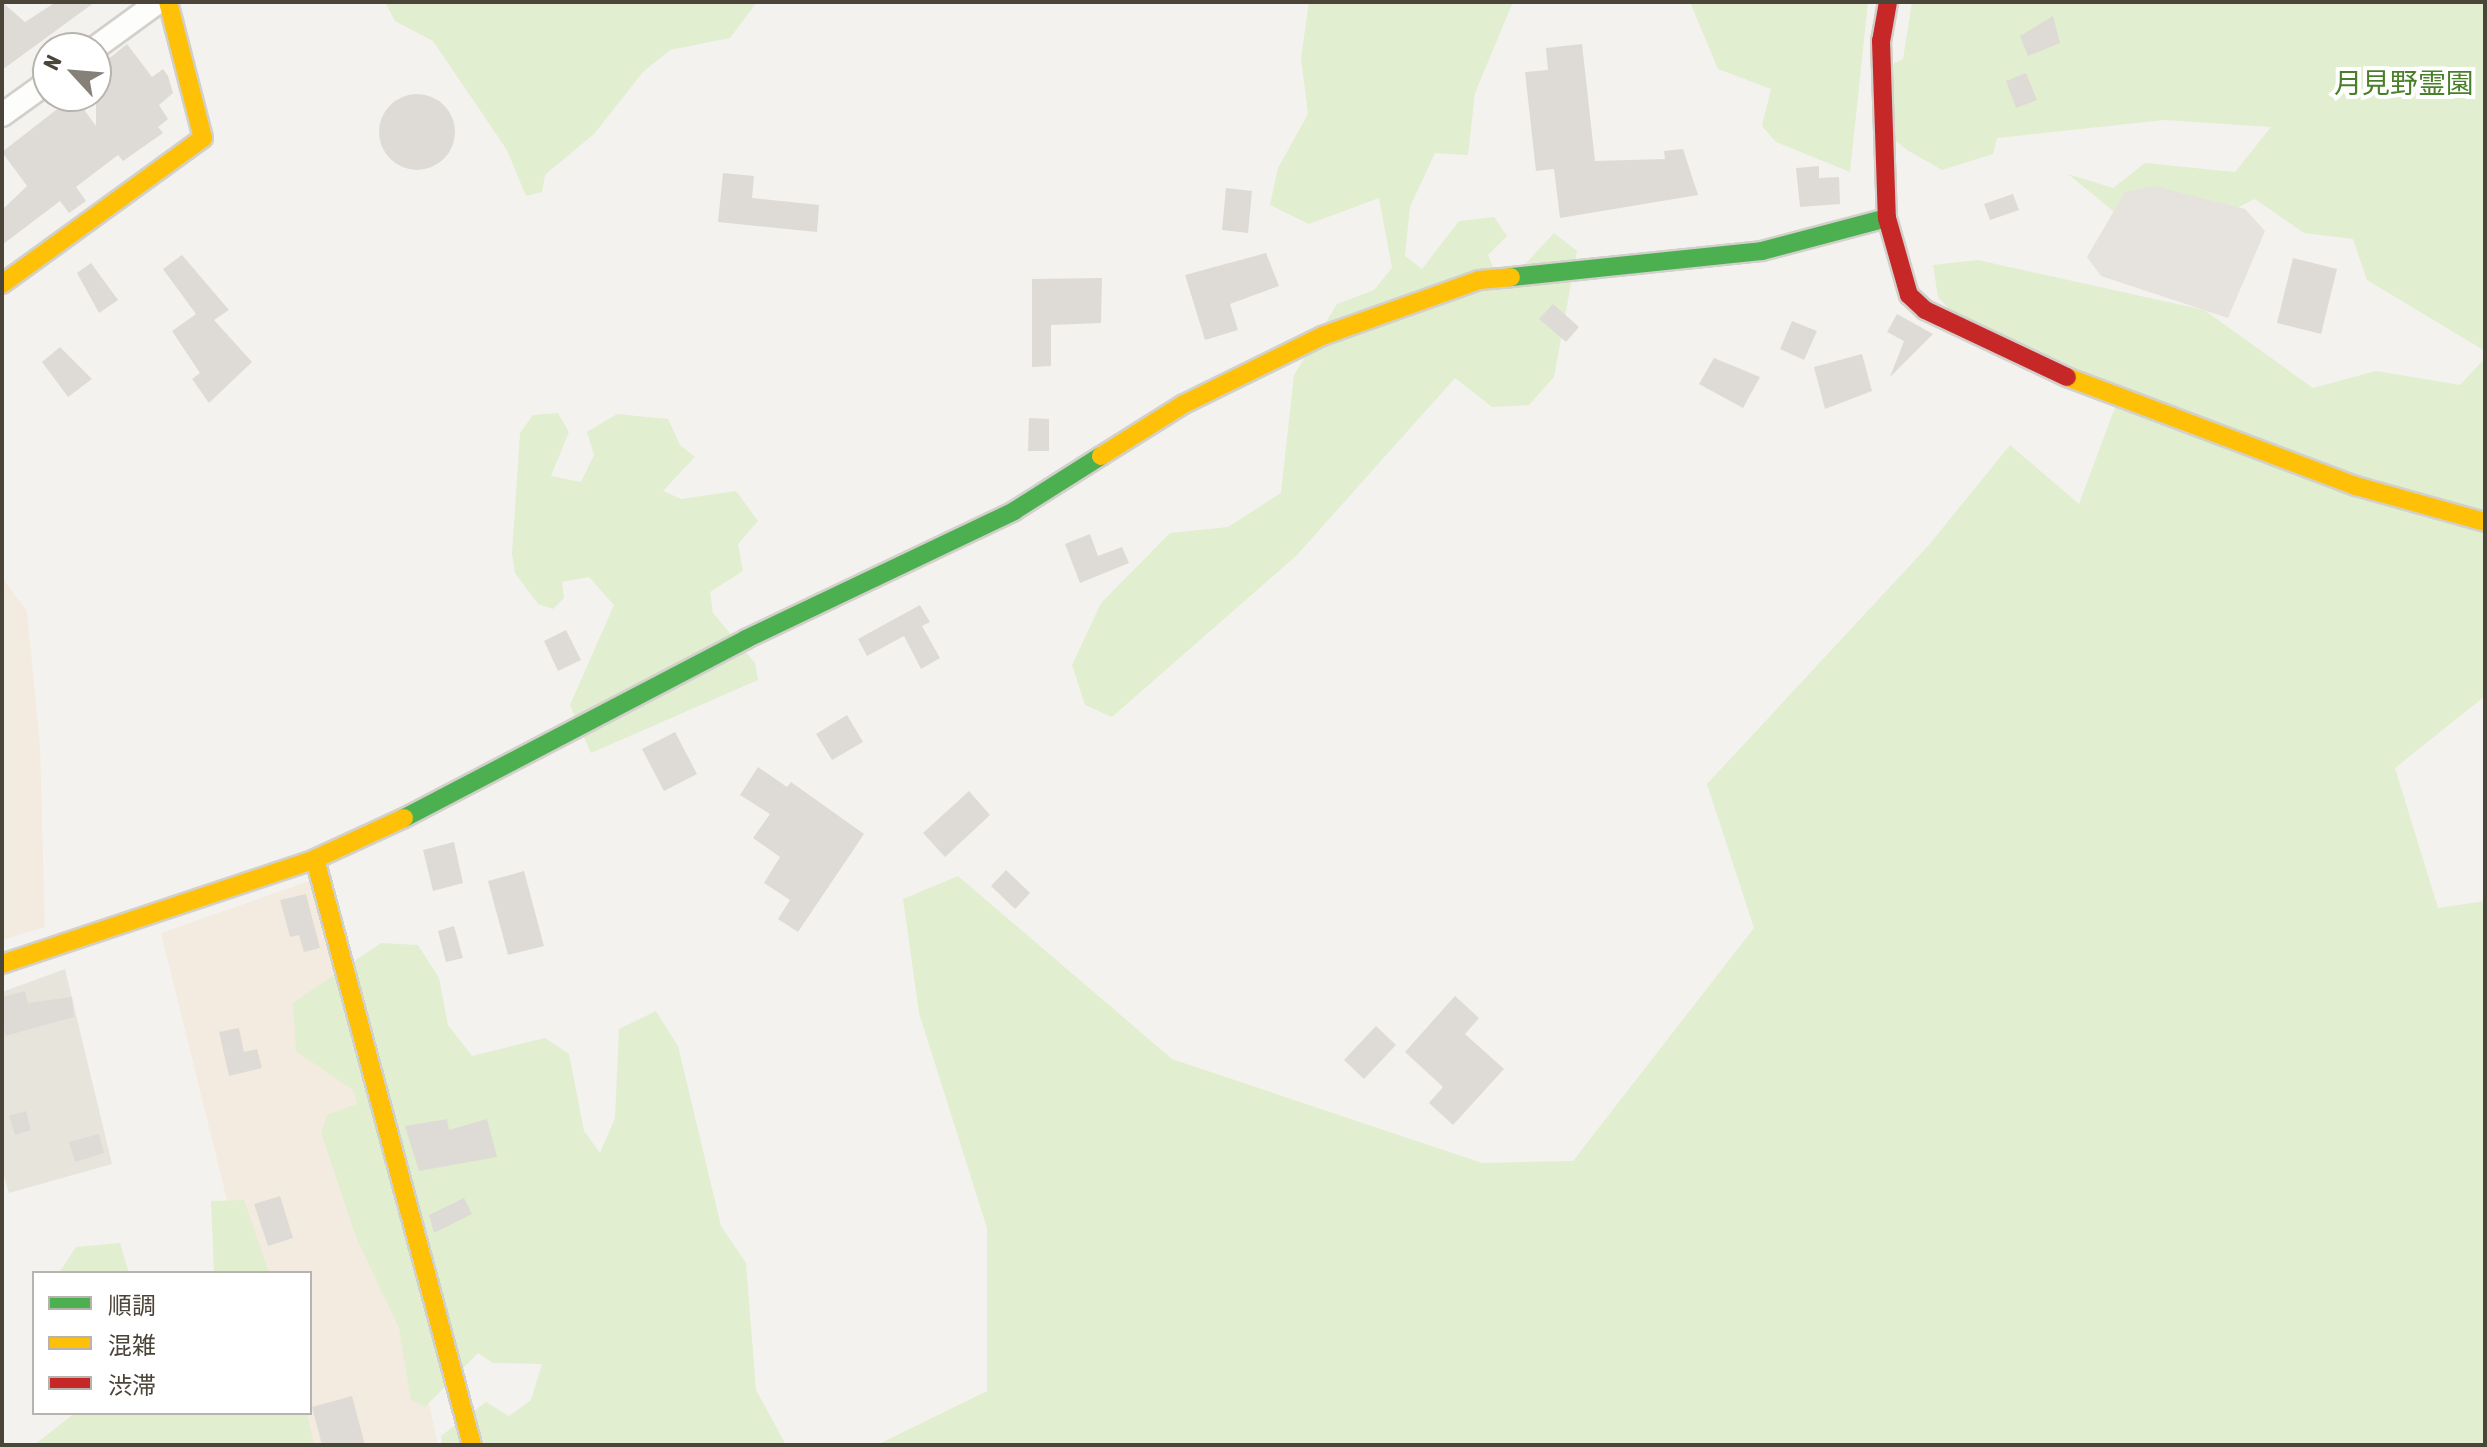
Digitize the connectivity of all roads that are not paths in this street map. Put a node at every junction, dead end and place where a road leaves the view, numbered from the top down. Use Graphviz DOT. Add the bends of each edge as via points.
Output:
graph roads {
  1 [pos="158,2"];
  2 [pos="168,2"];
  3 [pos="1888,2"];
  4 [pos="112,36"];
  5 [pos="32,93"];
  6 [pos="2,115"];
  7 [pos="1887,218"];
  8 [pos="2,284"];
  9 [pos="2485,522"];
  10 [pos="315,859"];
  11 [pos="2,964"];
  12 [pos="472,1445"];
  1 -- 4 [label="street"];
  2 -- 8 [label="street" via="203,138"];
  3 -- 7 [label="street" via="1881,41"];
  5 -- 6 [label="street"];
  7 -- 9 [label="street" via="1909,295 1964,333 2356,486"];
  7 -- 10 [label="street" via="1762,251 1479,280 1322,336 1184,404 1014,511"];
  10 -- 11 [label="street"];
  10 -- 12 [label="street"];
}
